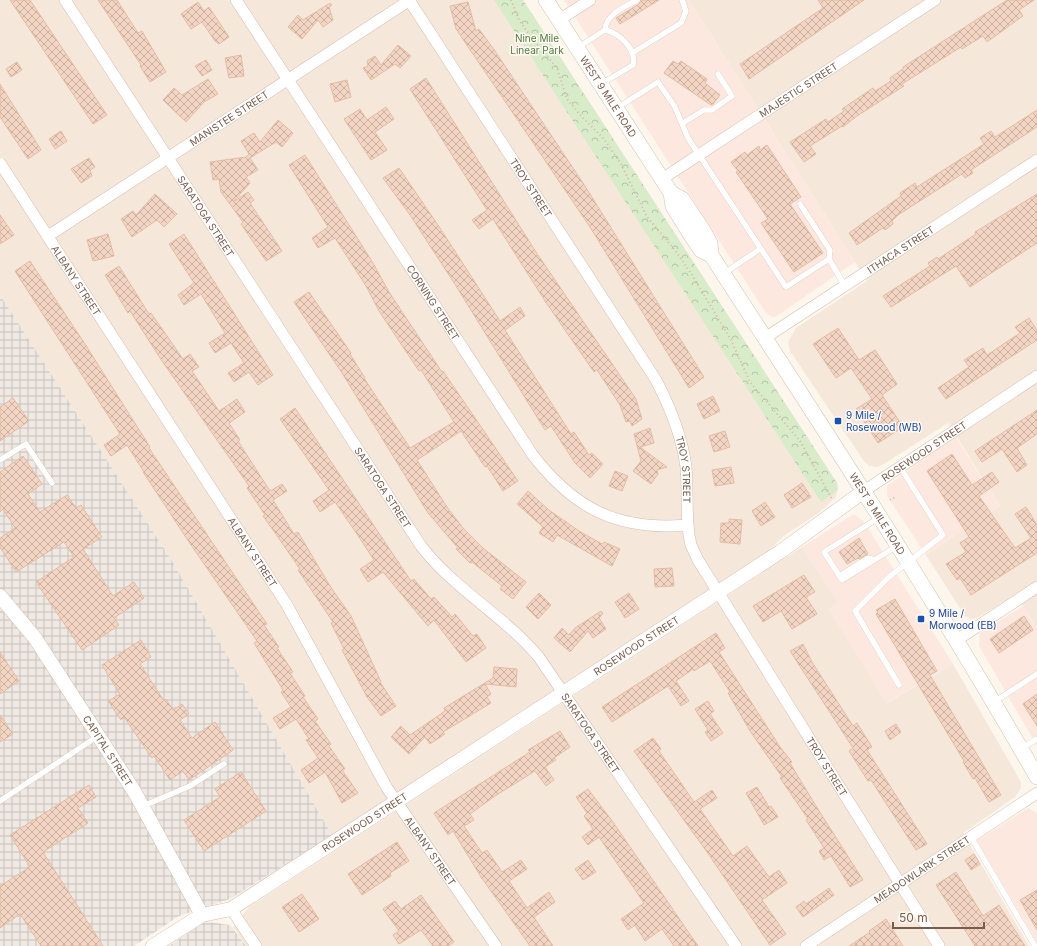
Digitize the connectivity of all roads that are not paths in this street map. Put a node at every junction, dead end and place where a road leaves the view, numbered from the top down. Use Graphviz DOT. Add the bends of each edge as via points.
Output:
graph roads {
  1 [pos="65,0"];
  2 [pos="236,0"];
  3 [pos="409,0"];
  4 [pos="546,0"];
  5 [pos="590,0"];
  6 [pos="637,0"];
  7 [pos="682,0"];
  8 [pos="935,0"];
  9 [pos="559,20"];
  10 [pos="605,30"];
  11 [pos="577,48"];
  12 [pos="632,53"];
  13 [pos="718,74"];
  14 [pos="288,79"];
  15 [pos="600,84"];
  16 [pos="616,108"];
  17 [pos="684,123"];
  18 [pos="700,155"];
  19 [pos="168,158"];
  20 [pos="1037,160"];
  21 [pos="0,163"];
  22 [pos="662,179"];
  23 [pos="800,204"];
  24 [pos="48,236"];
  25 [pos="760,249"];
  26 [pos="829,259"];
  27 [pos="723,274"];
  28 [pos="845,286"];
  29 [pos="765,338"];
  30 [pos="1037,376"];
  31 [pos="0,460"];
  32 [pos="900,466"];
  33 [pos="52,483"];
  34 [pos="864,491"];
  35 [pos="880,517"];
  36 [pos="687,525"];
  37 [pos="898,545"];
  38 [pos="908,562"];
  39 [pos="1037,587"];
  40 [pos="718,592"];
  41 [pos="0,596"];
  42 [pos="957,640"];
  43 [pos="1037,674"];
  44 [pos="898,685"];
  45 [pos="563,694"];
  46 [pos="993,702"];
  47 [pos="98,736"];
  48 [pos="1037,739"];
  49 [pos="1021,749"];
  50 [pos="224,764"];
  51 [pos="1037,777"];
  52 [pos="1037,793"];
  53 [pos="0,801"];
  54 [pos="396,802"];
  55 [pos="142,806"];
  56 [pos="970,837"];
  57 [pos="900,884"];
  58 [pos="231,909"];
  59 [pos="202,915"];
  60 [pos="153,946"];
  61 [pos="256,946"];
  62 [pos="496,946"];
  63 [pos="736,946"];
  64 [pos="806,946"];
  65 [pos="939,946"];
  66 [pos="1035,946"];
  1 -- 19 [label="street, SARATOGA STREET"];
  2 -- 14 [label="street, CORNING STREET"];
  3 -- 14 [label="street, MANISTEE STREET"];
  3 -- 36 [label="street, TROY STREET" via="656,380 680,438 686,467"];
  4 -- 9 [label="main road, WEST 9 MILE ROAD"];
  5 -- 9 [label="street"];
  6 -- 10 [label="lane" via="614,14"];
  7 -- 12 [label="lane" via="686,11 681,23"];
  8 -- 18 [label="street, MAJESTIC STREET"];
  9 -- 11 [label="main road, WEST 9 MILE ROAD"];
  10 -- 11 [label="lane"];
  10 -- 12 [label="lane" via="620,35"];
  11 -- 15 [label="main road, WEST 9 MILE ROAD"];
  12 -- 15 [label="lane" via="633,65"];
  13 -- 17 [label="lane" via="732,96 712,110 704,110"];
  14 -- 19 [label="street, MANISTEE STREET"];
  14 -- 36 [label="street, CORNING STREET" via="532,454 550,477 587,506 615,518 653,526"];
  15 -- 16 [label="main road, WEST 9 MILE ROAD"];
  16 -- 17 [label="lane" via="658,82"];
  16 -- 22 [label="main road, WEST 9 MILE ROAD"];
  17 -- 18 [label="lane" via="688,138"];
  18 -- 22 [label="street, MAJESTIC STREET"];
  18 -- 25 [label="lane"];
  19 -- 24 [label="street, MANISTEE STREET"];
  19 -- 45 [label="street, SARATOGA STREET" via="421,546 450,578 528,644"];
  20 -- 28 [label="street, ITHACA STREET"];
  21 -- 24 [label="street, ALBANY STREET"];
  22 -- 27 [label="main road, WEST 9 MILE ROAD" via="671,193 682,199 704,232 710,243 711,255"];
  23 -- 26 [label="lane" via="830,250"];
  24 -- 54 [label="street, ALBANY STREET" via="287,605"];
  25 -- 26 [label="lane" via="786,287"];
  25 -- 27 [label="lane"];
  26 -- 28 [label="lane"];
  27 -- 29 [label="main road, WEST 9 MILE ROAD"];
  28 -- 29 [label="street, ITHACA STREET"];
  29 -- 34 [label="main road, WEST 9 MILE ROAD"];
  30 -- 32 [label="street, ROSEWOOD STREET"];
  31 -- 33 [label="lane" via="26,444"];
  32 -- 34 [label="street, ROSEWOOD STREET"];
  32 -- 38 [label="lane" via="943,535"];
  34 -- 35 [label="main road, WEST 9 MILE ROAD"];
  34 -- 40 [label="street, ROSEWOOD STREET" via="780,552"];
  35 -- 37 [label="main road, WEST 9 MILE ROAD"];
  35 -- 37 [label="lane" via="824,552 839,576 842,580"];
  36 -- 40 [label="street, TROY STREET" via="691,545"];
  37 -- 38 [label="main road, WEST 9 MILE ROAD"];
  38 -- 42 [label="main road, WEST 9 MILE ROAD"];
  38 -- 44 [label="lane" via="855,611"];
  39 -- 42 [label="street"];
  40 -- 45 [label="street, ROSEWOOD STREET"];
  40 -- 57 [label="street, TROY STREET"];
  41 -- 47 [label="street, CAPITAL STREET" via="35,638"];
  42 -- 46 [label="main road, WEST 9 MILE ROAD"];
  43 -- 46 [label="lane"];
  45 -- 54 [label="street, ROSEWOOD STREET"];
  45 -- 63 [label="street, SARATOGA STREET"];
  46 -- 49 [label="main road, WEST 9 MILE ROAD"];
  47 -- 53 [label="lane"];
  47 -- 55 [label="street, CAPITAL STREET"];
  48 -- 49 [label="lane"];
  49 -- 51 [label="main road, WEST 9 MILE ROAD"];
  50 -- 55 [label="lane" via="190,786"];
  52 -- 56 [label="street, MEADOWLARK STREET"];
  54 -- 58 [label="street, ROSEWOOD STREET"];
  54 -- 62 [label="street, ALBANY STREET"];
  55 -- 59 [label="street, CAPITAL STREET"];
  56 -- 57 [label="street, MEADOWLARK STREET"];
  56 -- 66 [label="lane"];
  57 -- 64 [label="street, MEADOWLARK STREET"];
  57 -- 65 [label="street, TROY STREET"];
  58 -- 59 [label="street"];
  58 -- 61 [label="street"];
  59 -- 60 [label="street"];
}
